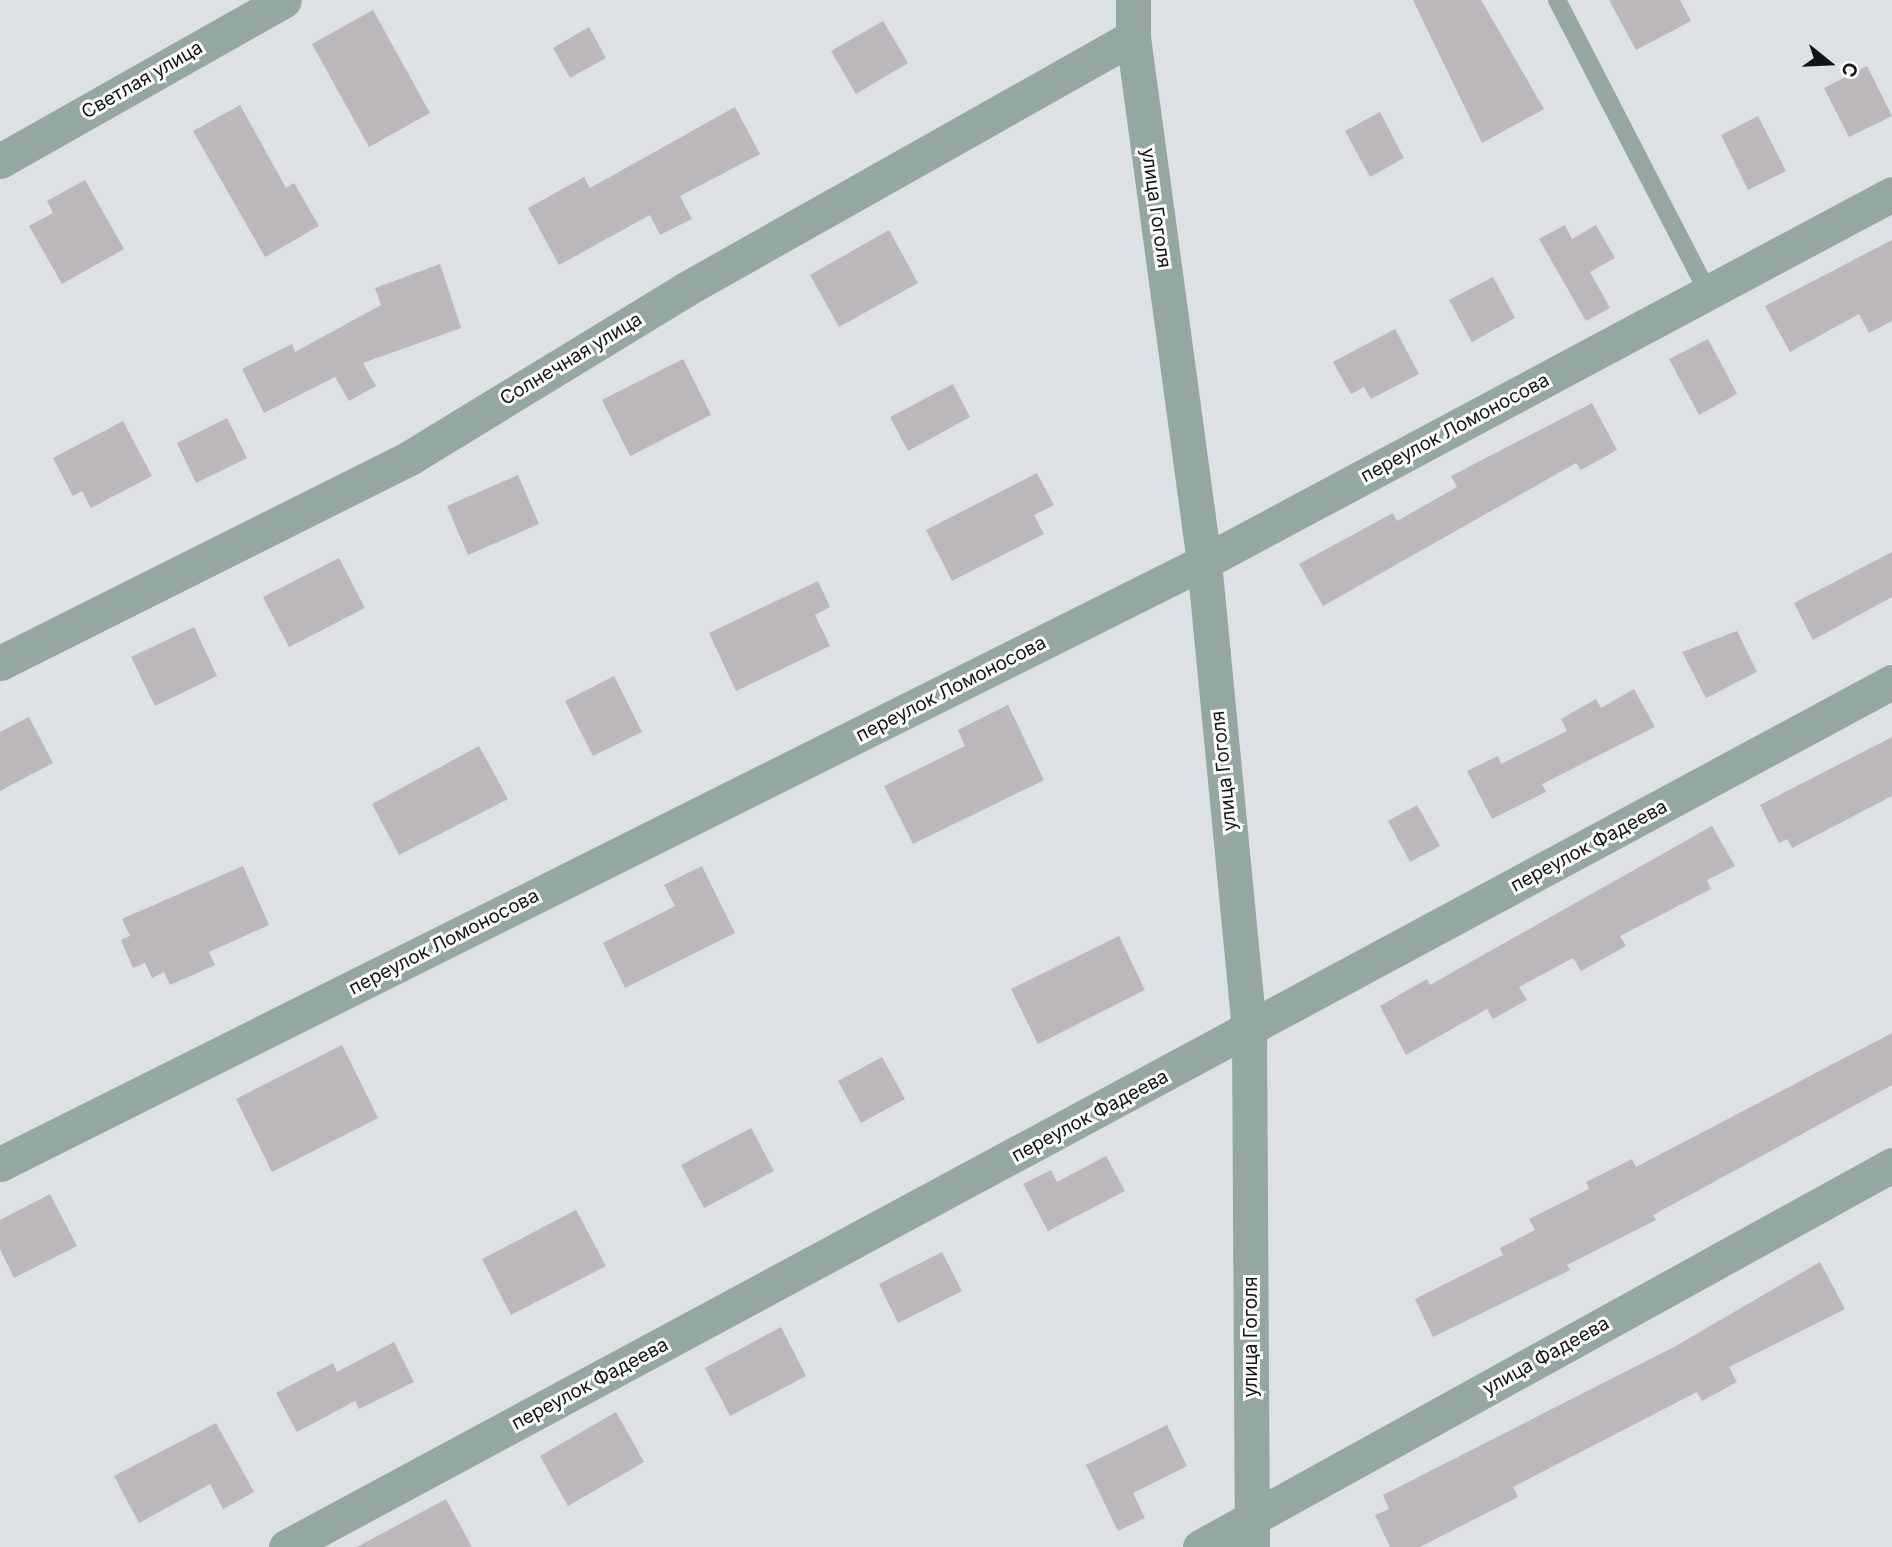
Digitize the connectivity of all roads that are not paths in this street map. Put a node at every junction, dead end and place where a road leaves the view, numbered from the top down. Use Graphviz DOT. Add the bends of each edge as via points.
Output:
graph roads {
  1 [pos="284,0"];
  2 [pos="1133,0"];
  3 [pos="1557,0"];
  4 [pos="1133,37"];
  5 [pos="0,161"];
  6 [pos="1892,194"];
  7 [pos="1708,292"];
  8 [pos="1204,562"];
  9 [pos="0,663"];
  10 [pos="1892,681"];
  11 [pos="1249,1030"];
  12 [pos="0,1164"];
  13 [pos="1892,1165"];
  14 [pos="1252,1532"];
  15 [pos="286,1547"];
  16 [pos="1200,1547"];
  1 -- 5 [label="street, Светлая улица"];
  2 -- 4 [label="street, улица Гоголя"];
  3 -- 7 [label="lane"];
  4 -- 8 [label="street, улица Гоголя"];
  4 -- 9 [label="street, Солнечная улица" via="687,289 411,457"];
  6 -- 7 [label="street, переулок Ломоносова"];
  7 -- 8 [label="street, переулок Ломоносова"];
  8 -- 11 [label="street, улица Гоголя"];
  8 -- 12 [label="street, переулок Ломоносова"];
  10 -- 11 [label="street, переулок Фадеева"];
  11 -- 14 [label="street, улица Гоголя"];
  11 -- 15 [label="street, переулок Фадеева"];
  13 -- 14 [label="street, улица Фадеева"];
  14 -- 16 [label="street, улица Фадеева"];
}
